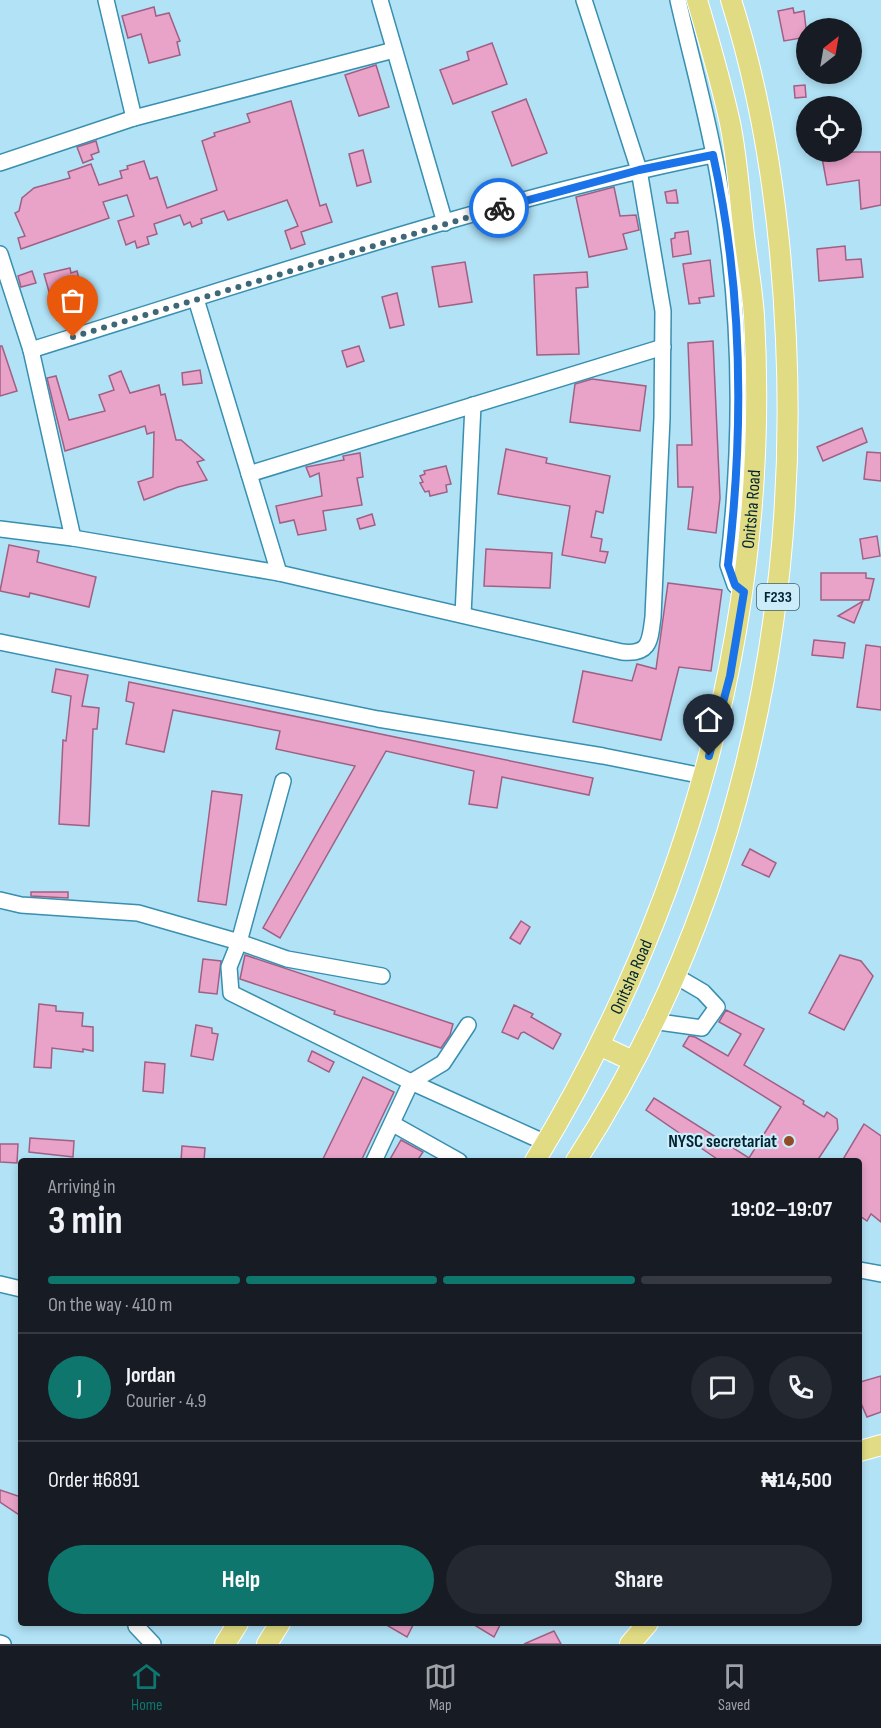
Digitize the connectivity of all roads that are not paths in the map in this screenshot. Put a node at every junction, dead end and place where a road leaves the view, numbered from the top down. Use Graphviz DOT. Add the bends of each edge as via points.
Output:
graph roads {
  1 [pos="106,0"];
  2 [pos="380,0"];
  3 [pos="584,0"];
  4 [pos="678,0"];
  5 [pos="697,0"];
  6 [pos="731,0"];
  7 [pos="394,50"];
  8 [pos="134,118"];
  9 [pos="713,155"];
  10 [pos="0,163"];
  11 [pos="639,170"];
  12 [pos="445,223"];
  13 [pos="0,254"];
  14 [pos="196,299"];
  15 [pos="663,347"];
  16 [pos="31,350"];
  17 [pos="473,405"];
  18 [pos="249,474"];
  19 [pos="0,529"];
  20 [pos="73,538"];
  21 [pos="279,573"];
  22 [pos="744,592"];
  23 [pos="463,615"];
  24 [pos="0,642"];
  25 [pos="703,776"];
  26 [pos="283,782"];
  27 [pos="0,900"];
  28 [pos="239,942"];
  29 [pos="674,975"];
  30 [pos="382,976"];
  31 [pos="652,1021"];
  32 [pos="468,1026"];
  33 [pos="601,1046"];
  34 [pos="633,1061"];
  35 [pos="411,1082"];
  36 [pos="393,1124"];
  37 [pos="546,1143"];
  38 [pos="376,1158"];
  39 [pos="454,1158"];
  40 [pos="537,1158"];
  41 [pos="578,1158"];
  42 [pos="862,1270"];
  43 [pos="881,1274"];
  44 [pos="0,1284"];
  45 [pos="18,1288"];
  46 [pos="881,1445"];
  47 [pos="862,1450"];
  48 [pos="136,1626"];
  49 [pos="138,1626"];
  50 [pos="236,1626"];
  51 [pos="278,1626"];
  52 [pos="645,1626"];
  53 [pos="132,1644"];
  54 [pos="153,1644"];
  55 [pos="225,1644"];
  56 [pos="267,1644"];
  57 [pos="630,1644"];
  1 -- 8 [label="street"];
  2 -- 7 [label="street"];
  3 -- 11 [label="street"];
  4 -- 9 [label="street"];
  5 -- 22 [label="main road, Onitsha Road / F233" via="730,128 754,314 754,467"];
  6 -- 29 [label="main road, Onitsha Road / F233" via="761,106 783,268 790,420 788,493 777,603 748,766 725,842"];
  7 -- 8 [label="street"];
  7 -- 12 [label="street"];
  8 -- 10 [label="street"];
  9 -- 11 [label="street"];
  9 -- 22 [label="street" via="733,292 739,384 728,565 735,585"];
  11 -- 12 [label="street"];
  11 -- 15 [label="street" via="663,311"];
  12 -- 14 [label="street"];
  13 -- 16 [label="street"];
  14 -- 16 [label="street"];
  14 -- 18 [label="street"];
  15 -- 17 [label="street"];
  15 -- 23 [label="street" via="653,617 644,649 637,654 622,652"];
  16 -- 20 [label="street"];
  17 -- 18 [label="street"];
  17 -- 23 [label="street"];
  18 -- 21 [label="street"];
  19 -- 20 [label="street"];
  20 -- 21 [label="street"];
  21 -- 23 [label="street"];
  22 -- 25 [label="main road, Onitsha Road / F233" via="730,676"];
  24 -- 25 [label="street" via="378,719"];
  25 -- 33 [label="main road, Onitsha Road / F233" via="640,958"];
  26 -- 28 [label="street"];
  27 -- 28 [label="street" via="138,913"];
  28 -- 30 [label="street" via="287,959"];
  28 -- 35 [label="street" via="229,968 231,993"];
  29 -- 31 [label="main road, Onitsha Road / F233"];
  29 -- 31 [label="street" via="703,992 717,1007 702,1028"];
  31 -- 34 [label="main road, Onitsha Road / F233"];
  32 -- 35 [label="street" via="443,1063"];
  33 -- 34 [label="main road"];
  33 -- 37 [label="main road, Onitsha Road / F233"];
  34 -- 41 [label="main road, Onitsha Road / F233"];
  35 -- 36 [label="street"];
  35 -- 37 [label="street"];
  36 -- 38 [label="street"];
  36 -- 39 [label="street"];
  37 -- 40 [label="main road, Onitsha Road / F233"];
  42 -- 43 [label="street"];
  44 -- 45 [label="street"];
  46 -- 47 [label="main road"];
  48 -- 53 [label="street"];
  49 -- 54 [label="street"];
  50 -- 55 [label="main road"];
  51 -- 56 [label="main road"];
  52 -- 57 [label="main road"];
}
